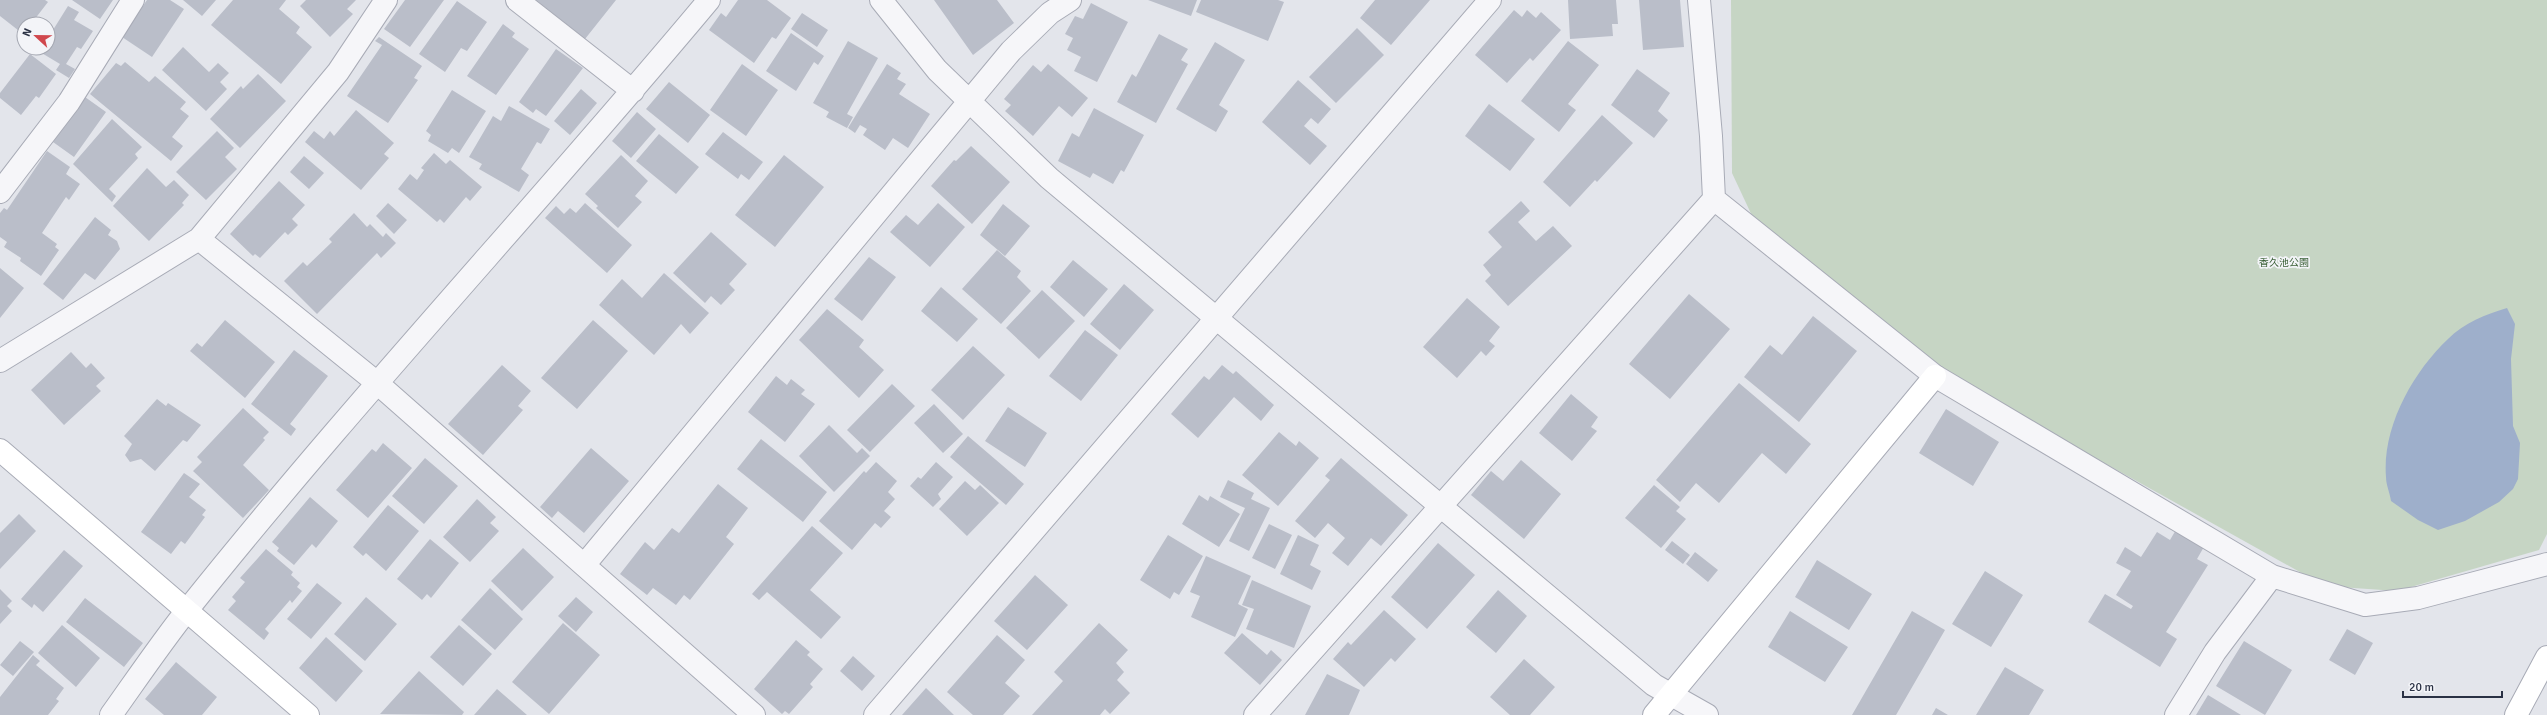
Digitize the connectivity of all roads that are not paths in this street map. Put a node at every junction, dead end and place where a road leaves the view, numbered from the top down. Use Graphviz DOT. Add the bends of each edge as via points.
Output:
graph roads {
  1 [pos="133,0"];
  2 [pos="386,0"];
  3 [pos="517,0"];
  4 [pos="709,0"];
  5 [pos="882,0"];
  6 [pos="1070,0"];
  7 [pos="1490,0"];
  8 [pos="1699,0"];
  9 [pos="633,91"];
  10 [pos="968,103"];
  11 [pos="0,192"];
  12 [pos="1714,199"];
  13 [pos="199,239"];
  14 [pos="1216,319"];
  15 [pos="0,360"];
  16 [pos="1935,376"];
  17 [pos="376,382"];
  18 [pos="0,450"];
  19 [pos="1442,506"];
  20 [pos="585,564"];
  21 [pos="2547,564"];
  22 [pos="2272,576"];
  23 [pos="187,610"];
  24 [pos="2547,657"];
  25 [pos="1672,695"];
  26 [pos="110,715"];
  27 [pos="308,715"];
  28 [pos="754,715"];
  29 [pos="875,715"];
  30 [pos="1254,715"];
  31 [pos="1654,715"];
  32 [pos="1707,715"];
  33 [pos="2176,715"];
  34 [pos="2516,715"];
  1 -- 11 [label="street" via="69,102"];
  2 -- 13 [label="street" via="338,72"];
  3 -- 9 [label="street"];
  4 -- 9 [label="street"];
  5 -- 10 [label="street" via="908,36"];
  6 -- 10 [label="street" via="1050,13 1010,51"];
  7 -- 14 [label="street"];
  8 -- 12 [label="street"];
  9 -- 17 [label="street"];
  10 -- 14 [label="street" via="1049,178"];
  10 -- 20 [label="street"];
  12 -- 16 [label="street"];
  12 -- 19 [label="street"];
  13 -- 15 [label="street"];
  13 -- 17 [label="street"];
  14 -- 19 [label="street"];
  14 -- 29 [label="street"];
  16 -- 22 [label="street"];
  16 -- 25 [label="street"];
  17 -- 20 [label="street"];
  17 -- 23 [label="street"];
  18 -- 23 [label="street"];
  19 -- 25 [label="street" via="1654,685"];
  19 -- 30 [label="street"];
  20 -- 28 [label="street"];
  21 -- 22 [label="street" via="2418,598 2365,605"];
  22 -- 33 [label="street" via="2215,652"];
  23 -- 26 [label="street"];
  23 -- 27 [label="street"];
  24 -- 34 [label="street"];
  25 -- 31 [label="street"];
  25 -- 32 [label="street"];
}
